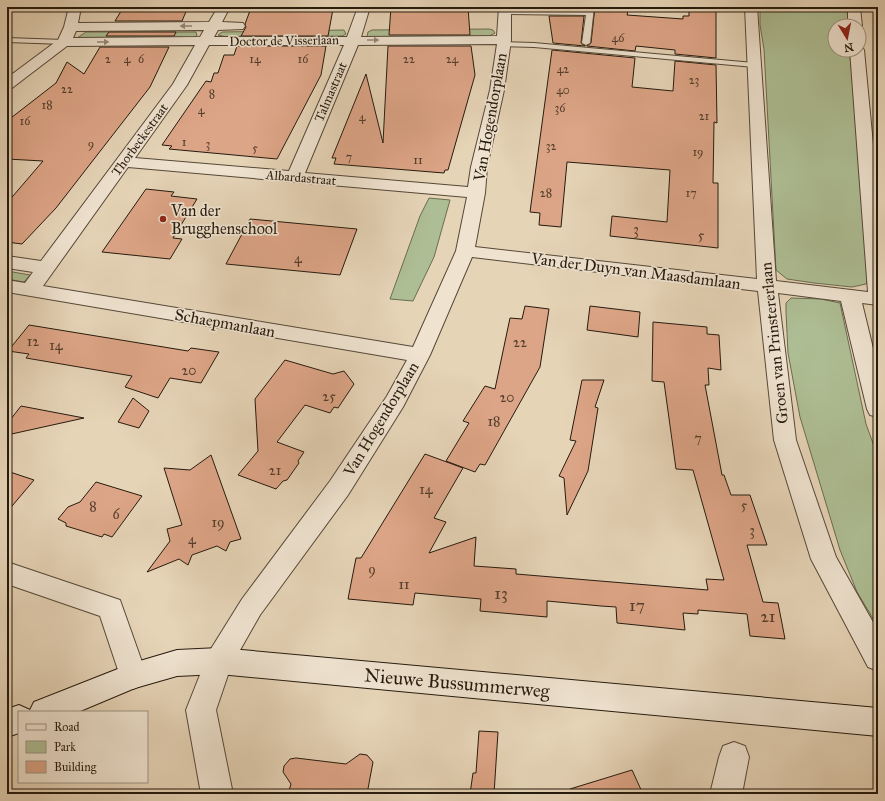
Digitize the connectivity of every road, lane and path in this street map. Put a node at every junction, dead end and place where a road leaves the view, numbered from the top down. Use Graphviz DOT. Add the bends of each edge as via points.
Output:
graph roads {
  1 [pos="75,7"];
  2 [pos="224,7"];
  3 [pos="364,7"];
  4 [pos="751,7"];
  5 [pos="854,7"];
  6 [pos="590,10"];
  7 [pos="855,18"];
  8 [pos="344,25"];
  9 [pos="360,25"];
  10 [pos="375,25"];
  11 [pos="214,26"];
  12 [pos="252,26"];
  13 [pos="502,26"];
  14 [pos="72,27"];
  15 [pos="7,40"];
  16 [pos="353,40"];
  17 [pos="64,42"];
  18 [pos="205,42"];
  19 [pos="586,43"];
  20 [pos="858,58"];
  21 [pos="754,65"];
  22 [pos="7,85"];
  23 [pos="125,162"];
  24 [pos="295,177"];
  25 [pos="476,193"];
  26 [pos="465,251"];
  27 [pos="7,262"];
  28 [pos="46,268"];
  29 [pos="7,286"];
  30 [pos="767,286"];
  31 [pos="30,290"];
  32 [pos="850,296"];
  33 [pos="878,299"];
  34 [pos="870,352"];
  35 [pos="420,356"];
  36 [pos="878,409"];
  37 [pos="7,573"];
  38 [pos="878,658"];
  39 [pos="219,661"];
  40 [pos="133,676"];
  41 [pos="46,711"];
  42 [pos="18,719"];
  43 [pos="878,722"];
  44 [pos="7,723"];
  45 [pos="734,757"];
  46 [pos="217,794"];
  47 [pos="726,794"];
  1 -- 14 [label="street"];
  2 -- 11 [label="street, Thorbeckestraat"];
  3 -- 9 [label="street, Talmastraat"];
  4 -- 21 [label="street, Groen van Prinstererlaan"];
  5 -- 7 [label="street"];
  6 -- 13 [label="lane"];
  6 -- 19 [label="lane"];
  8 -- 9 [label="street, Doctor de Visserlaan"];
  9 -- 10 [label="street, Doctor de Visserlaan"];
  9 -- 16 [label="street, Talmastraat"];
  11 -- 12 [label="street, Doctor de Visserlaan"];
  11 -- 14 [label="street, Doctor de Visserlaan, one-way"];
  11 -- 18 [label="street, Thorbeckestraat"];
  16 -- 13 [label="street, Doctor de Visserlaan, one-way"];
  13 -- 21 [label="lane" via="534,45"];
  13 -- 25 [label="street, Van Hogendorplaan" via="497,90 479,168"];
  14 -- 17 [label="street"];
  15 -- 17 [label="lane"];
  16 -- 18 [label="street, Doctor de Visserlaan"];
  16 -- 24 [label="street, Talmastraat"];
  17 -- 18 [label="street, Doctor de Visserlaan, one-way"];
  17 -- 22 [label="street"];
  18 -- 23 [label="street, Thorbeckestraat" via="180,85"];
  20 -- 33 [label="street"];
  21 -- 30 [label="street, Groen van Prinstererlaan"];
  23 -- 24 [label="street, Albardastraat"];
  23 -- 28 [label="street, Thorbeckestraat"];
  24 -- 25 [label="street, Albardastraat"];
  25 -- 26 [label="street, Van Hogendorplaan"];
  26 -- 30 [label="street, Van der Duyn van Maasdamlaan"];
  26 -- 35 [label="street, Van Hogendorplaan"];
  27 -- 28 [label="street"];
  28 -- 31 [label="street"];
  29 -- 31 [label="street, Schaepmanlaan"];
  30 -- 32 [label="street, Van der Duyn van Maasdamlaan"];
  30 -- 38 [label="street, Groen van Prinstererlaan" via="785,440 824,559"];
  31 -- 35 [label="street, Schaepmanlaan"];
  32 -- 33 [label="street, Van der Duyn van Maasdamlaan"];
  32 -- 34 [label="street"];
  34 -- 36 [label="street"];
  35 -- 39 [label="street, Van Hogendorplaan" via="395,401 338,488 251,607"];
  37 -- 40 [label="street" via="111,608"];
  39 -- 40 [label="street, Nieuwe Bussummerweg" via="177,663"];
  39 -- 43 [label="street, Nieuwe Bussummerweg"];
  39 -- 46 [label="street, Van Hogendorplaan" via="201,710"];
  40 -- 41 [label="street, Nieuwe Bussummerweg"];
  42 -- 44 [label="street"];
  45 -- 47 [label="street"];
}
